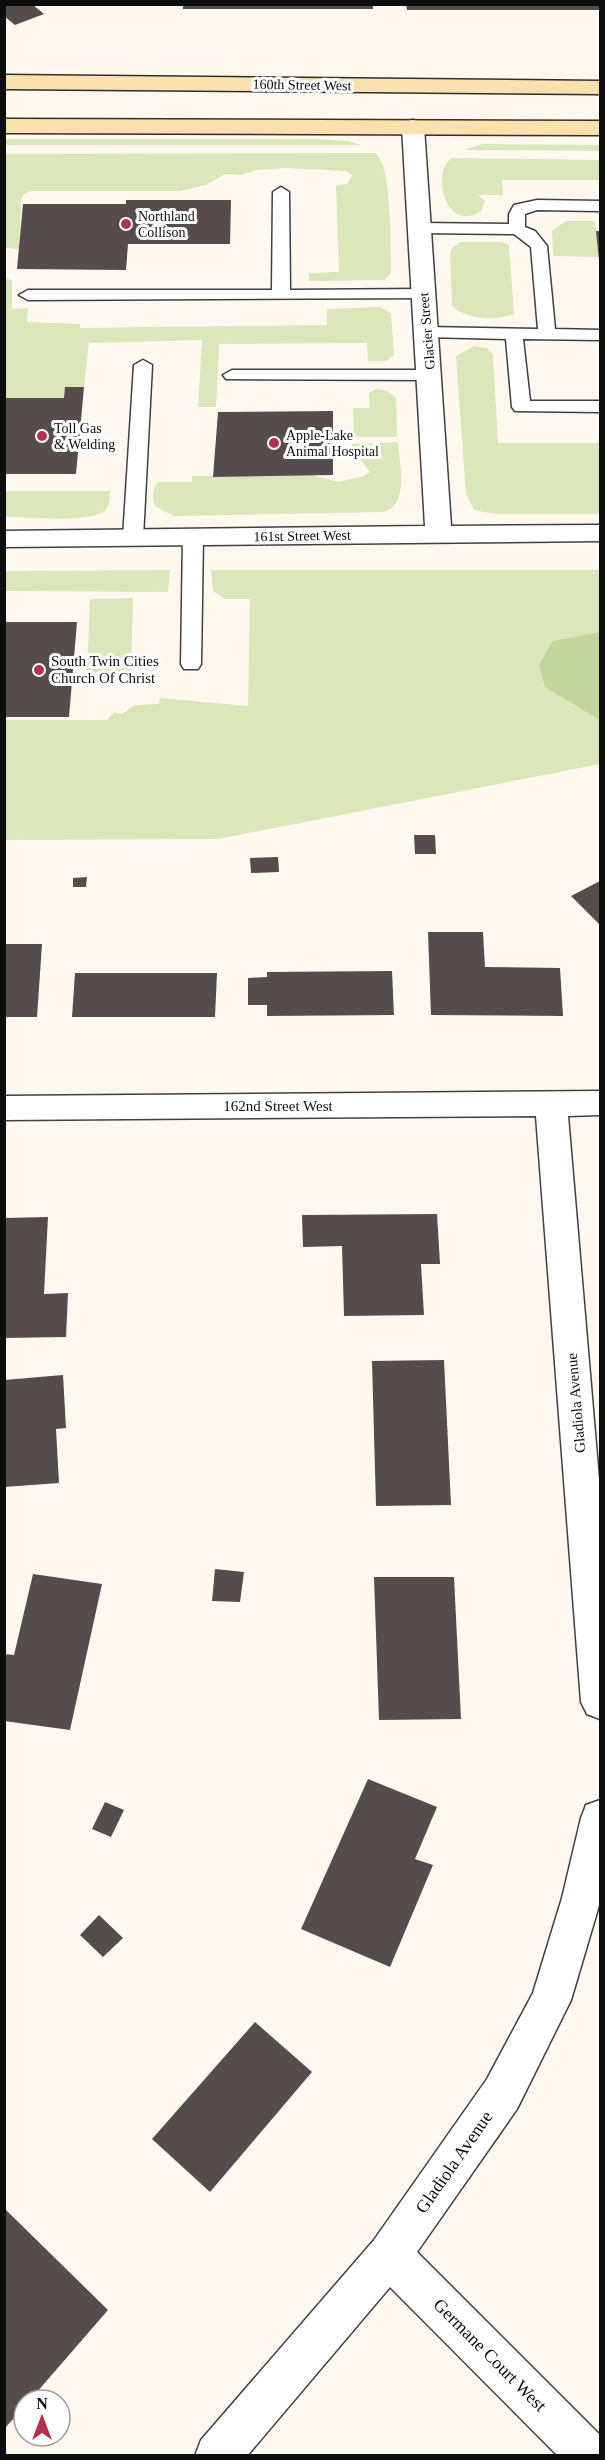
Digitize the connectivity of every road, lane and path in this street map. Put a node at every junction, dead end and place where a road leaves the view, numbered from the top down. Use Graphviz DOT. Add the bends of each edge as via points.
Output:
graph roads {
  1 [pos="4,82"];
  2 [pos="600,88"];
  3 [pos="4,126"];
  4 [pos="413,127"];
  5 [pos="600,128"];
  6 [pos="281,192"];
  7 [pos="600,206"];
  8 [pos="419,228"];
  9 [pos="517,229"];
  10 [pos="423,294"];
  11 [pos="28,295"];
  12 [pos="281,295"];
  13 [pos="426,332"];
  14 [pos="514,333"];
  15 [pos="547,333"];
  16 [pos="600,334"];
  17 [pos="143,365"];
  18 [pos="232,375"];
  19 [pos="430,375"];
  20 [pos="600,408"];
  21 [pos="600,534"];
  22 [pos="439,535"];
  23 [pos="193,537"];
  24 [pos="132,538"];
  25 [pos="4,539"];
  26 [pos="191,664"];
  27 [pos="600,1103"];
  28 [pos="551,1104"];
  29 [pos="4,1108"];
  30 [pos="600,1702"];
  31 [pos="600,1818"];
  32 [pos="389,2255"];
  33 [pos="217,2456"];
  34 [pos="590,2456"];
  1 -- 2 [label="main road, 160th Street West"];
  3 -- 4 [label="main road"];
  4 -- 5 [label="main road"];
  4 -- 8 [label="street, Glacier Street"];
  6 -- 12 [label="lane"];
  7 -- 9 [label="lane" via="537,205 520,209"];
  8 -- 9 [label="lane"];
  8 -- 10 [label="street, Glacier Street"];
  9 -- 15 [label="lane" via="530,235 539,246"];
  10 -- 12 [label="lane"];
  10 -- 13 [label="street, Glacier Street"];
  11 -- 12 [label="lane"];
  13 -- 14 [label="lane"];
  13 -- 19 [label="street, Glacier Street"];
  14 -- 15 [label="lane"];
  14 -- 20 [label="lane" via="521,408"];
  15 -- 16 [label="lane"];
  17 -- 24 [label="lane"];
  18 -- 19 [label="lane"];
  19 -- 22 [label="street, Glacier Street"];
  21 -- 22 [label="street, 161st Street West"];
  22 -- 23 [label="street, 161st Street West"];
  23 -- 24 [label="street, 161st Street West"];
  23 -- 26 [label="lane"];
  24 -- 25 [label="street, 161st Street West"];
  27 -- 28 [label="street, 162nd Street West"];
  28 -- 29 [label="street, 162nd Street West"];
  28 -- 30 [label="street, Gladiola Avenue"];
  31 -- 32 [label="street, Gladiola Avenue" via="552,2000 502,2094"];
  32 -- 33 [label="street, Gladiola Avenue"];
  32 -- 34 [label="street, Germane Court West"];
}
